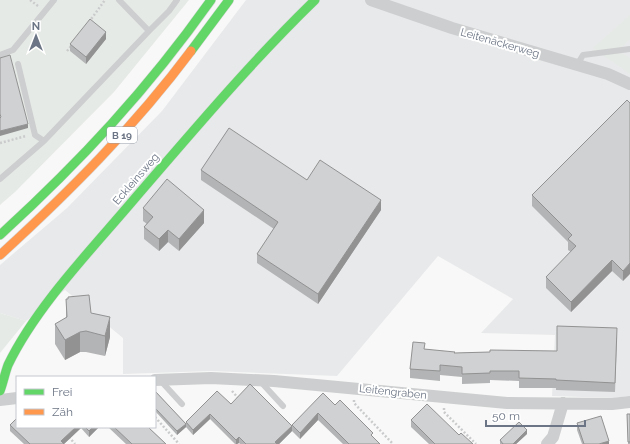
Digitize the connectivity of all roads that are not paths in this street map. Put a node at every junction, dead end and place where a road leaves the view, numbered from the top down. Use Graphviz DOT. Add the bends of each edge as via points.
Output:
graph roads {
  1 [pos="54,0"];
  2 [pos="177,0"];
  3 [pos="211,0"];
  4 [pos="229,0"];
  5 [pos="315,0"];
  6 [pos="371,0"];
  7 [pos="121,1"];
  8 [pos="149,31"];
  9 [pos="630,49"];
  10 [pos="0,55"];
  11 [pos="18,64"];
  12 [pos="577,65"];
  13 [pos="630,84"];
  14 [pos="44,142"];
  15 [pos="0,179"];
  16 [pos="0,235"];
  17 [pos="0,256"];
  18 [pos="157,380"];
  19 [pos="259,380"];
  20 [pos="0,391"];
  21 [pos="16,398"];
  22 [pos="0,400"];
  23 [pos="630,402"];
  24 [pos="182,404"];
  25 [pos="563,404"];
  26 [pos="283,406"];
  27 [pos="547,444"];
  1 -- 10 [label="lane" via="12,50"];
  2 -- 8 [label="lane"];
  3 -- 16 [label="main road, B 19" via="143,89 101,136 55,184"];
  4 -- 17 [label="main road, B 19" via="180,66 132,123 63,197"];
  5 -- 20 [label="main road, Eckleinsweg" via="205,117 65,282 33,322 8,366"];
  6 -- 12 [label="street, Leitenäckerweg" via="452,28"];
  7 -- 8 [label="lane"];
  8 -- 14 [label="lane"];
  9 -- 12 [label="lane" via="584,55"];
  11 -- 14 [label="lane" via="35,135"];
  12 -- 13 [label="street, Leitenäckerweg"];
  14 -- 15 [label="lane"];
  18 -- 19 [label="street, Leitengraben"];
  18 -- 24 [label="lane"];
  19 -- 25 [label="street, Leitengraben" via="507,404"];
  19 -- 26 [label="lane"];
  21 -- 22 [label="street"];
  23 -- 25 [label="street, Leitengraben"];
  25 -- 27 [label="street" via="553,437"];
}
